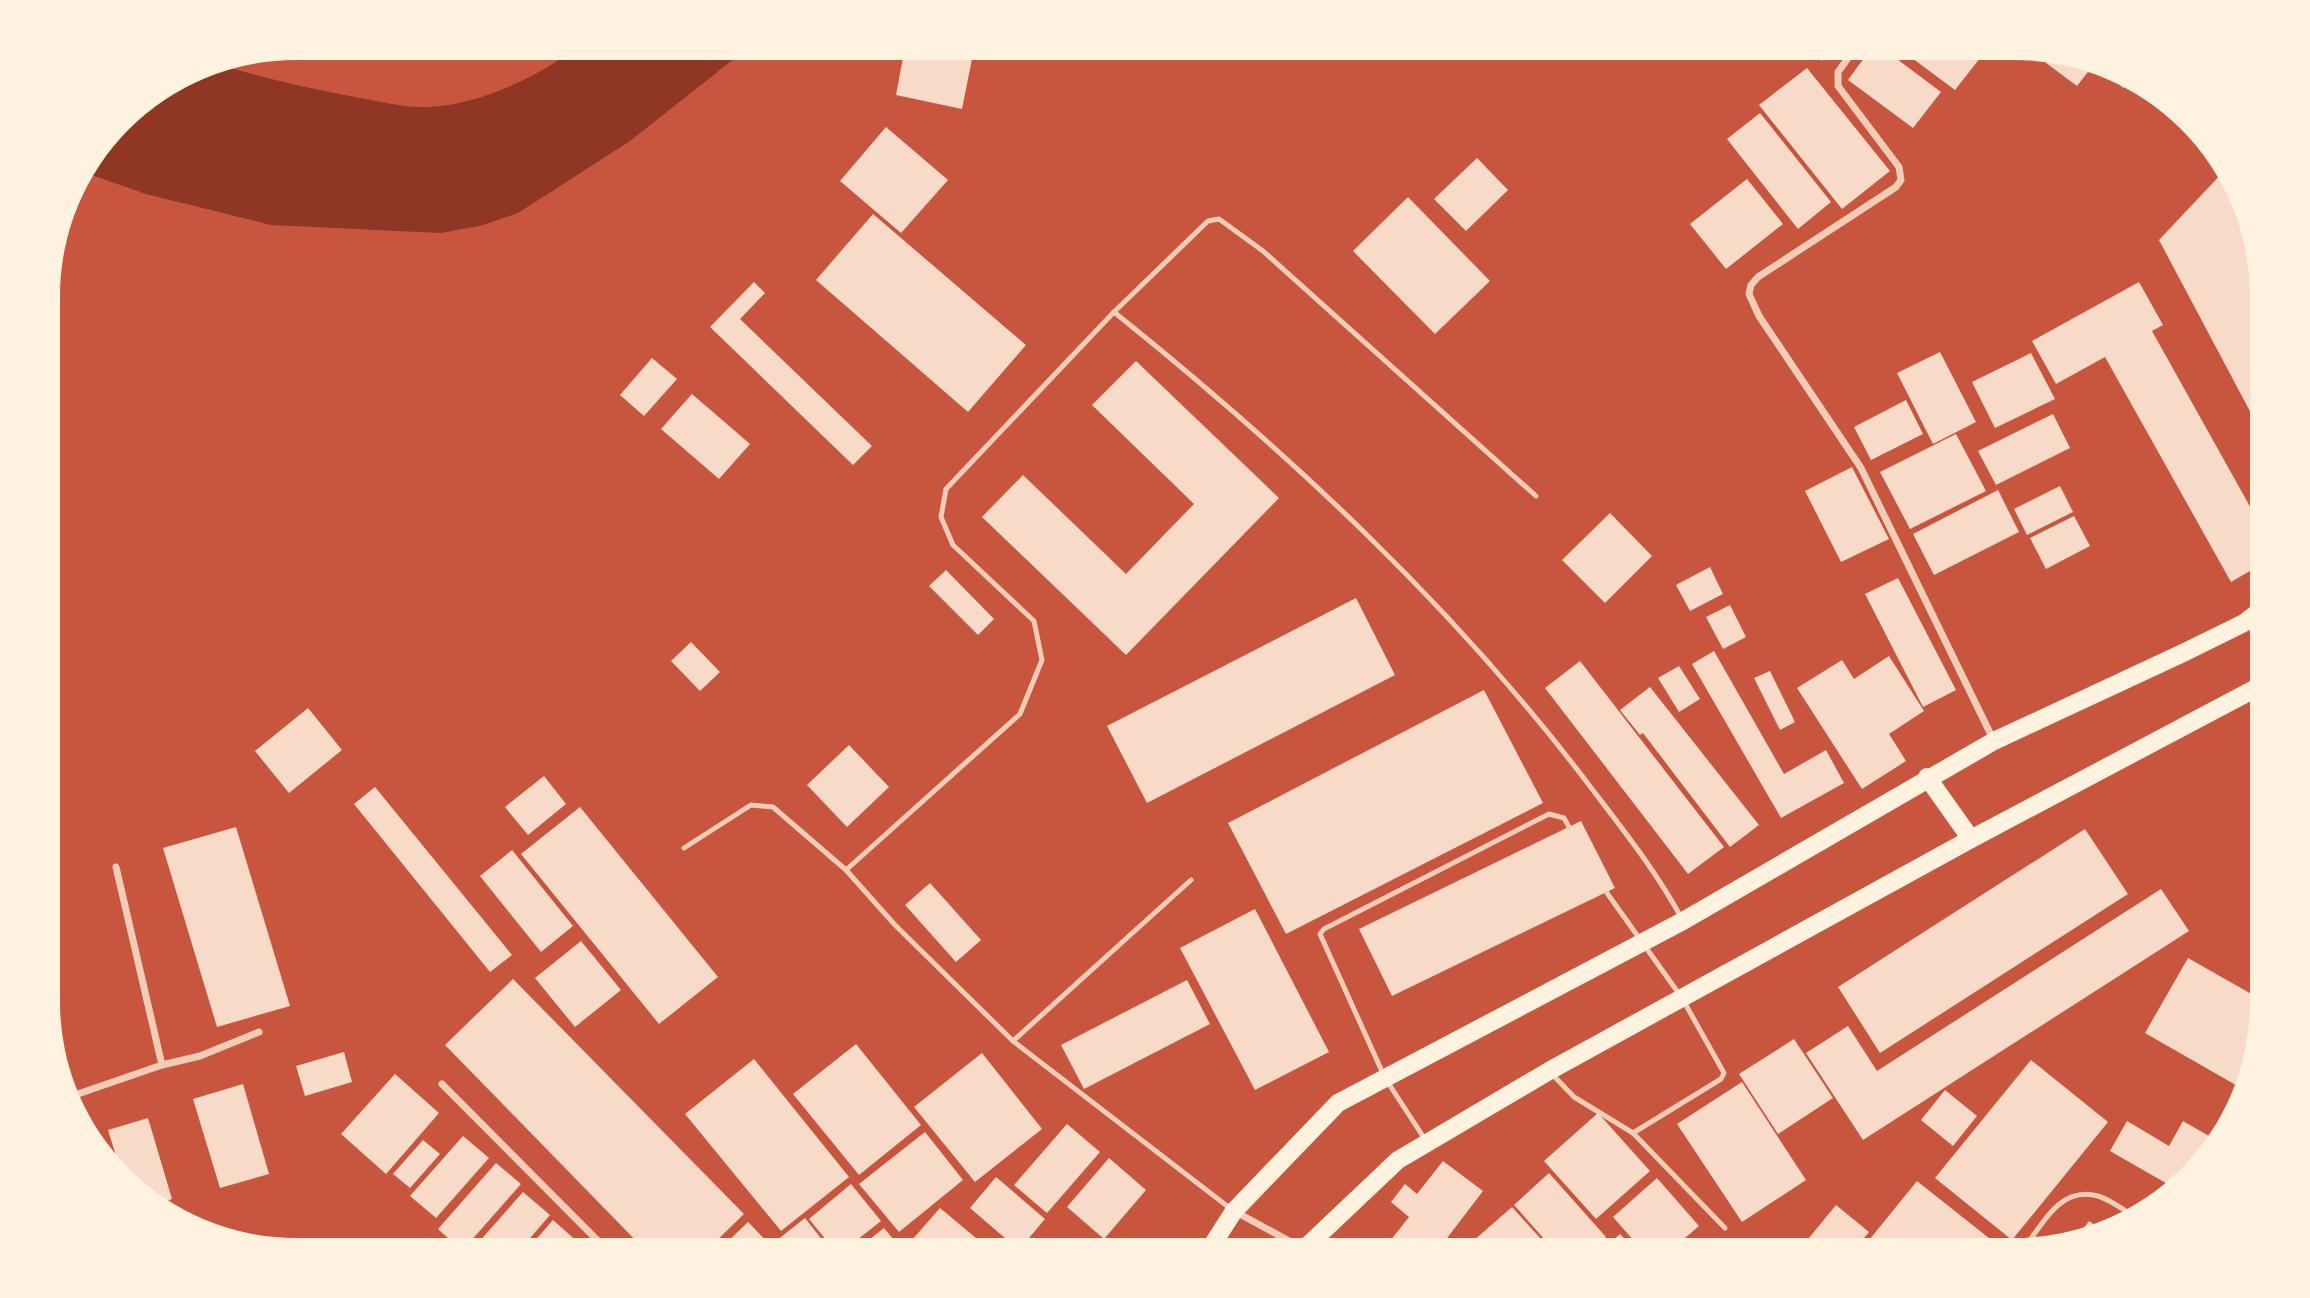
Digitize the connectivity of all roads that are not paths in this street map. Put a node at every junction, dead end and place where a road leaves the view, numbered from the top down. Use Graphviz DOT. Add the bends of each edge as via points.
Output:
graph roads {
  1 [pos="1847,60"];
  2 [pos="1114,312"];
  3 [pos="1536,496"];
  4 [pos="2250,618"];
  5 [pos="2250,695"];
  6 [pos="1994,741"];
  7 [pos="1927,777"];
  8 [pos="1569,827"];
  9 [pos="1971,839"];
  10 [pos="684,848"];
  11 [pos="116,867"];
  12 [pos="846,870"];
  13 [pos="1191,880"];
  14 [pos="1607,893"];
  15 [pos="1683,921"];
  16 [pos="1641,943"];
  17 [pos="1682,998"];
  18 [pos="259,1032"];
  19 [pos="1013,1041"];
  20 [pos="162,1065"];
  21 [pos="1549,1071"];
  22 [pos="1385,1078"];
  23 [pos="442,1084"];
  24 [pos="79,1094"];
  25 [pos="1633,1133"];
  26 [pos="1427,1143"];
  27 [pos="1234,1211"];
  28 [pos="2125,1211"];
  29 [pos="1725,1228"];
  30 [pos="595,1238"];
  31 [pos="1217,1238"];
  32 [pos="1282,1238"];
  33 [pos="1317,1238"];
  34 [pos="2032,1238"];
  1 -- 6 [label="street" via="1838,72 1838,86 1899,167 1901,180 1758,277 1749,294 1804,386 1861,468"];
  2 -- 3 [label="lane" via="1208,221 1219,219 1264,250"];
  2 -- 12 [label="lane" via="946,489 941,517 953,545 1034,621 1042,660 1020,714"];
  2 -- 15 [label="lane" via="1302,474 1468,637 1556,741 1662,881"];
  4 -- 6 [label="main road"];
  5 -- 9 [label="main road"];
  6 -- 7 [label="main road"];
  7 -- 9 [label="main road"];
  7 -- 15 [label="main road"];
  8 -- 22 [label="lane" via="1564,818 1549,814 1320,934"];
  9 -- 17 [label="main road"];
  10 -- 12 [label="lane" via="751,805 764,804"];
  11 -- 20 [label="street"];
  12 -- 19 [label="lane"];
  13 -- 19 [label="lane"];
  14 -- 16 [label="lane"];
  15 -- 16 [label="main road"];
  16 -- 17 [label="lane"];
  16 -- 22 [label="main road"];
  17 -- 21 [label="main road"];
  17 -- 25 [label="lane" via="1724,1076"];
  18 -- 20 [label="street" via="201,1056"];
  19 -- 27 [label="lane"];
  20 -- 24 [label="street"];
  21 -- 25 [label="lane" via="1574,1097"];
  21 -- 26 [label="main road"];
  22 -- 26 [label="lane"];
  22 -- 27 [label="main road" via="1338,1102"];
  23 -- 30 [label="street"];
  25 -- 29 [label="lane"];
  26 -- 33 [label="main road" via="1398,1160"];
  27 -- 31 [label="main road"];
  27 -- 32 [label="street"];
  28 -- 34 [label="lane" via="2098,1196 2074,1194 2059,1202"];
}
